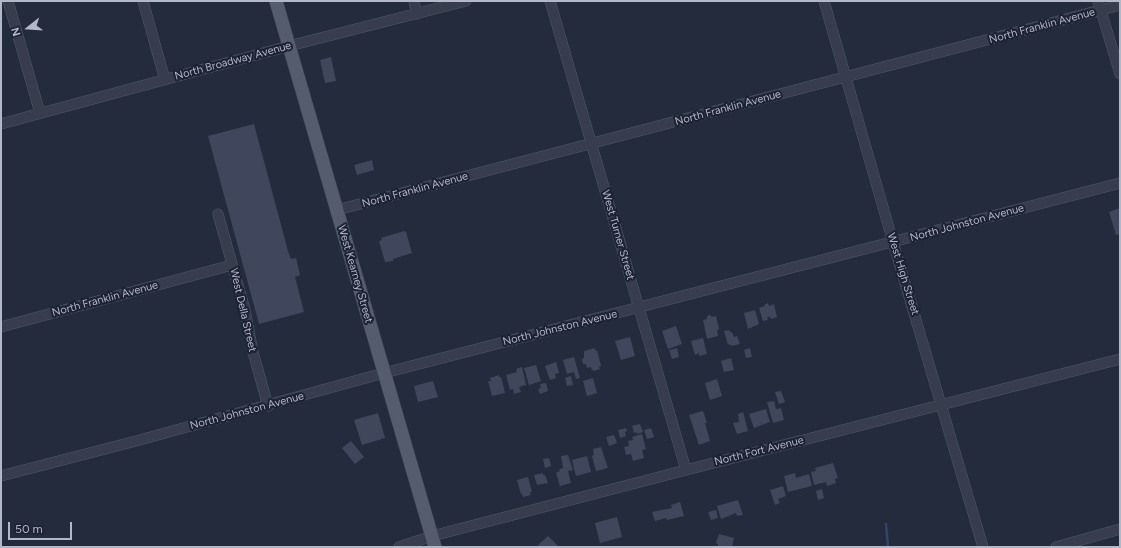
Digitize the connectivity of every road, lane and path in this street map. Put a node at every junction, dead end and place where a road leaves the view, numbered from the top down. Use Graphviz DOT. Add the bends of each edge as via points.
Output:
graph roads {
  1 [pos="8,1"];
  2 [pos="143,1"];
  3 [pos="276,1"];
  4 [pos="414,1"];
  5 [pos="466,1"];
  6 [pos="550,1"];
  7 [pos="824,1"];
  8 [pos="1100,6"];
  9 [pos="1120,6"];
  10 [pos="417,14"];
  11 [pos="289,46"];
  12 [pos="1120,74"];
  13 [pos="846,78"];
  14 [pos="165,80"];
  15 [pos="40,113"];
  16 [pos="1,124"];
  17 [pos="592,144"];
  18 [pos="1120,183"];
  19 [pos="337,210"];
  20 [pos="218,214"];
  21 [pos="893,242"];
  22 [pos="232,265"];
  23 [pos="639,308"];
  24 [pos="1,327"];
  25 [pos="1120,359"];
  26 [pos="384,373"];
  27 [pos="942,404"];
  28 [pos="268,406"];
  29 [pos="686,470"];
  30 [pos="1,476"];
  31 [pos="1120,529"];
  32 [pos="433,542"];
  33 [pos="399,547"];
  34 [pos="983,547"];
  35 [pos="1056,547"];
  1 -- 15 [label="street"];
  2 -- 14 [label="street"];
  3 -- 11 [label="main road, West Kearney Street"];
  4 -- 10 [label="street"];
  5 -- 10 [label="street, North Broadway Avenue"];
  6 -- 17 [label="street, West Turner Street"];
  7 -- 13 [label="street, West High Street"];
  8 -- 9 [label="street, North Franklin Avenue"];
  8 -- 12 [label="street"];
  8 -- 13 [label="street, North Franklin Avenue"];
  10 -- 11 [label="street, North Broadway Avenue"];
  11 -- 14 [label="street, North Broadway Avenue"];
  11 -- 19 [label="main road, West Kearney Street"];
  13 -- 17 [label="street, North Franklin Avenue"];
  13 -- 21 [label="street, West High Street"];
  14 -- 15 [label="street, North Broadway Avenue"];
  15 -- 16 [label="street, North Broadway Avenue"];
  17 -- 19 [label="street, North Franklin Avenue"];
  17 -- 23 [label="street, West Turner Street"];
  18 -- 21 [label="street, North Johnston Avenue"];
  19 -- 26 [label="main road, West Kearney Street"];
  20 -- 22 [label="street, West Della Street"];
  21 -- 23 [label="street, North Johnston Avenue"];
  21 -- 27 [label="street, West High Street"];
  22 -- 24 [label="street, North Franklin Avenue"];
  22 -- 28 [label="street, West Della Street"];
  23 -- 26 [label="street, North Johnston Avenue"];
  23 -- 29 [label="street, West Turner Street"];
  25 -- 27 [label="street, North Fort Avenue"];
  26 -- 28 [label="street, North Johnston Avenue"];
  26 -- 32 [label="main road, West Kearney Street"];
  27 -- 29 [label="street, North Fort Avenue"];
  27 -- 34 [label="street, West High Street"];
  28 -- 30 [label="street, North Johnston Avenue"];
  29 -- 32 [label="street, North Fort Avenue"];
  31 -- 35 [label="street"];
  32 -- 33 [label="street, North Fort Avenue"];
}
